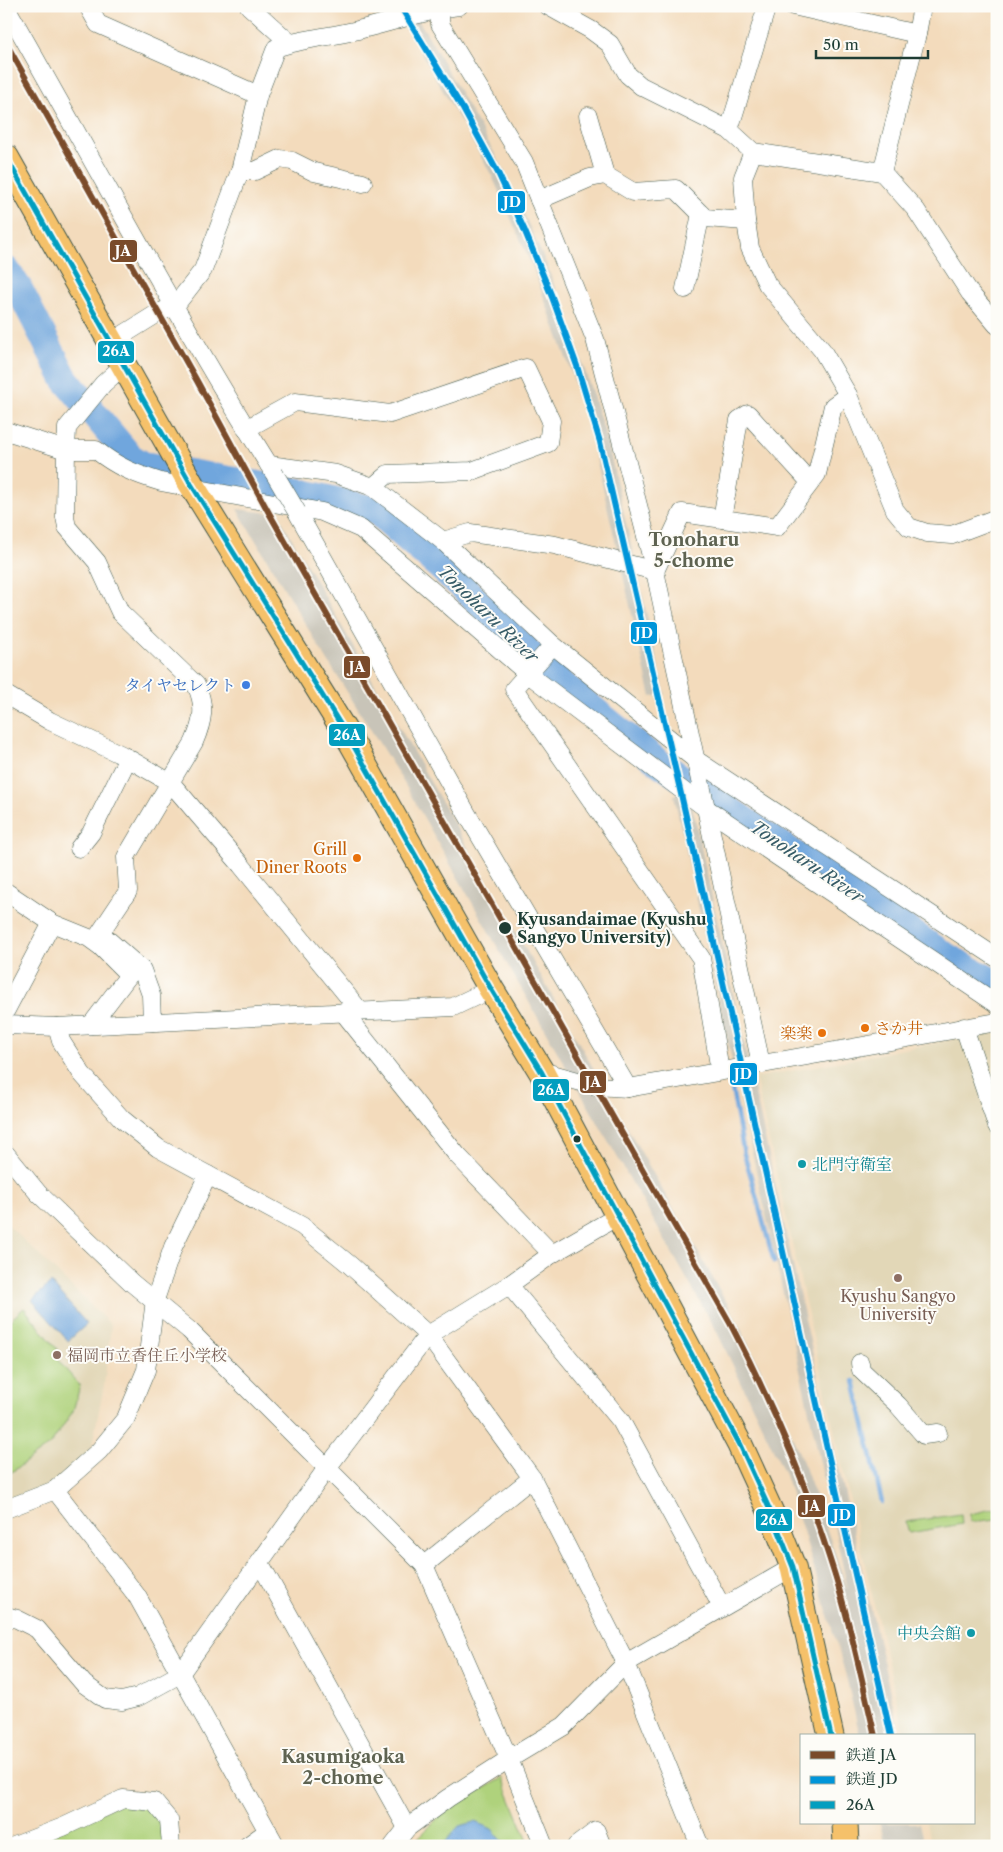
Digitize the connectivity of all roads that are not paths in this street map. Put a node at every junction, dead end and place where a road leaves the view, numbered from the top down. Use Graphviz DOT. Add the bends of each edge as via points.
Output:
graph roads {
  1 [pos="88,6"];
  2 [pos="249,6"];
  3 [pos="459,6"];
  4 [pos="548,6"];
  5 [pos="767,6"];
  6 [pos="793,6"];
  7 [pos="922,6"];
  8 [pos="6,7"];
  9 [pos="439,7"];
  10 [pos="917,34"];
  11 [pos="290,43"];
  12 [pos="258,94"];
  13 [pos="588,116"];
  14 [pos="729,130"];
  15 [pos="753,152"];
  16 [pos="6,157"];
  17 [pos="240,171"];
  18 [pos="882,172"];
  19 [pos="605,176"];
  20 [pos="363,183"];
  21 [pos="539,200"];
  22 [pos="701,214"];
  23 [pos="746,221"];
  24 [pos="685,289"];
  25 [pos="175,306"];
  26 [pos="997,325"];
  27 [pos="110,343"];
  28 [pos="123,366"];
  29 [pos="848,395"];
  30 [pos="246,429"];
  31 [pos="6,431"];
  32 [pos="66,450"];
  33 [pos="272,469"];
  34 [pos="810,482"];
  35 [pos="192,486"];
  36 [pos="373,487"];
  37 [pos="997,518"];
  38 [pos="722,519"];
  39 [pos="443,541"];
  40 [pos="655,571"];
  41 [pos="550,648"];
  42 [pos="530,671"];
  43 [pos="6,695"];
  44 [pos="128,758"];
  45 [pos="698,766"];
  46 [pos="171,783"];
  47 [pos="706,805"];
  48 [pos="79,848"];
  49 [pos="6,892"];
  50 [pos="52,923"];
  51 [pos="997,958"];
  52 [pos="491,989"];
  53 [pos="997,1004"];
  54 [pos="6,1010"];
  55 [pos="352,1012"];
  56 [pos="152,1022"];
  57 [pos="997,1022"];
  58 [pos="6,1025"];
  59 [pos="91,1025"];
  60 [pos="57,1027"];
  61 [pos="964,1027"];
  62 [pos="761,1064"];
  63 [pos="541,1071"];
  64 [pos="720,1071"];
  65 [pos="628,1088"];
  66 [pos="997,1126"];
  67 [pos="6,1154"];
  68 [pos="208,1174"];
  69 [pos="618,1216"];
  70 [pos="552,1254"];
  71 [pos="509,1285"];
  72 [pos="155,1300"];
  73 [pos="428,1335"];
  74 [pos="860,1363"];
  75 [pos="938,1433"];
  76 [pos="327,1468"];
  77 [pos="532,1478"];
  78 [pos="55,1490"];
  79 [pos="6,1509"];
  80 [pos="260,1563"];
  81 [pos="424,1565"];
  82 [pos="793,1567"];
  83 [pos="722,1607"];
  84 [pos="6,1616"];
  85 [pos="626,1663"];
  86 [pos="180,1674"];
  87 [pos="832,1734"];
  88 [pos="509,1758"];
  89 [pos="845,1824"];
  90 [pos="407,1828"];
  91 [pos="272,1838"];
  92 [pos="14,1846"];
  93 [pos="171,1846"];
  94 [pos="247,1846"];
  95 [pos="393,1846"];
  96 [pos="544,1846"];
  97 [pos="576,1846"];
  98 [pos="602,1846"];
  99 [pos="700,1846"];
  100 [pos="846,1846"];
  1 -- 12 [label="street" via="98,24"];
  2 -- 11 [label="street"];
  3 -- 9 [label="street"];
  4 -- 14 [label="street" via="610,44 628,75 641,86"];
  5 -- 14 [label="street"];
  6 -- 10 [label="street"];
  7 -- 10 [label="street"];
  8 -- 25 [label="street"];
  9 -- 11 [label="street" via="362,30"];
  9 -- 21 [label="street" via="440,24 524,162"];
  10 -- 18 [label="street"];
  11 -- 12 [label="street" via="276,48"];
  12 -- 17 [label="street"];
  13 -- 19 [label="street"];
  14 -- 15 [label="street"];
  15 -- 18 [label="street"];
  15 -- 23 [label="street" via="743,178"];
  16 -- 27 [label="highway"];
  17 -- 20 [label="street" via="255,171 280,159 314,172"];
  17 -- 25 [label="street" via="202,270"];
  18 -- 26 [label="street" via="916,210 970,293"];
  19 -- 21 [label="street" via="590,178"];
  19 -- 22 [label="street" via="632,192 676,189"];
  21 -- 40 [label="street" via="595,339"];
  22 -- 23 [label="street" via="705,218"];
  22 -- 24 [label="street"];
  23 -- 29 [label="street" via="750,248 767,284 822,350"];
  25 -- 27 [label="street"];
  25 -- 30 [label="street"];
  27 -- 28 [label="highway"];
  28 -- 32 [label="street" via="103,384 67,428"];
  28 -- 35 [label="highway"];
  29 -- 34 [label="street" via="833,406 816,474"];
  29 -- 37 [label="street" via="895,510 909,527 927,533 952,535"];
  30 -- 33 [label="street"];
  30 -- 36 [label="street" via="295,402 390,414 526,368 551,421 548,443 472,471 388,474"];
  31 -- 32 [label="street"];
  32 -- 35 [label="street" via="96,450 111,463 138,475"];
  32 -- 46 [label="street" via="67,527 97,562 120,612 196,685 203,698 202,725"];
  33 -- 36 [label="street" via="336,474"];
  33 -- 65 [label="street, bridge" via="467,814"];
  34 -- 38 [label="street" via="777,527"];
  34 -- 38 [label="street" via="748,414 739,420"];
  35 -- 42 [label="street" via="322,512 361,529"];
  35 -- 52 [label="highway" via="352,743"];
  36 -- 39 [label="street"];
  38 -- 40 [label="street" via="682,513"];
  39 -- 40 [label="street" via="470,533 555,545"];
  39 -- 41 [label="street"];
  40 -- 45 [label="street"];
  41 -- 42 [label="street"];
  41 -- 45 [label="street"];
  42 -- 47 [label="street"];
  42 -- 64 [label="street" via="514,690 701,958"];
  43 -- 44 [label="street" via="50,721"];
  44 -- 46 [label="street"];
  44 -- 48 [label="street" via="91,833"];
  45 -- 47 [label="street"];
  45 -- 51 [label="street"];
  46 -- 55 [label="street" via="241,865"];
  46 -- 56 [label="street" via="126,857 128,891 100,933 142,970 151,995"];
  47 -- 53 [label="street"];
  47 -- 62 [label="street"];
  49 -- 50 [label="street"];
  50 -- 54 [label="street"];
  50 -- 59 [label="street" via="89,938 129,975"];
  52 -- 55 [label="street" via="453,1007"];
  52 -- 63 [label="highway"];
  55 -- 56 [label="street"];
  55 -- 70 [label="street" via="457,1155"];
  56 -- 59 [label="street"];
  57 -- 61 [label="street"];
  58 -- 60 [label="street"];
  59 -- 60 [label="street"];
  60 -- 68 [label="street" via="61,1041 82,1074 122,1119 158,1148"];
  61 -- 62 [label="street"];
  61 -- 66 [label="street"];
  62 -- 64 [label="street"];
  63 -- 65 [label="street" via="596,1086"];
  63 -- 69 [label="highway"];
  64 -- 65 [label="street"];
  67 -- 72 [label="street" via="38,1192 132,1283"];
  68 -- 72 [label="street" via="173,1247"];
  68 -- 73 [label="street" via="302,1226"];
  69 -- 70 [label="street"];
  69 -- 82 [label="highway" via="740,1445"];
  70 -- 71 [label="street"];
  71 -- 73 [label="street"];
  71 -- 83 [label="street" via="621,1421"];
  72 -- 76 [label="street"];
  72 -- 78 [label="street" via="146,1370 126,1418 99,1450"];
  73 -- 76 [label="street"];
  73 -- 77 [label="street"];
  74 -- 75 [label="street" via="861,1370 924,1434"];
  76 -- 80 [label="street"];
  76 -- 81 [label="street"];
  77 -- 81 [label="street"];
  77 -- 85 [label="street"];
  78 -- 79 [label="street"];
  78 -- 86 [label="street" via="137,1596"];
  80 -- 86 [label="street"];
  80 -- 90 [label="street"];
  81 -- 88 [label="street"];
  82 -- 83 [label="street"];
  82 -- 87 [label="highway"];
  83 -- 85 [label="street"];
  84 -- 86 [label="street" via="37,1629 84,1684 105,1699 122,1701 138,1697"];
  85 -- 88 [label="street" via="564,1726"];
  85 -- 99 [label="street"];
  86 -- 91 [label="street"];
  88 -- 90 [label="street"];
  88 -- 96 [label="street"];
  89 -- 100 [label="highway"];
  90 -- 95 [label="street"];
  91 -- 94 [label="street"];
  92 -- 93 [label="street" via="122,1799 154,1802 169,1820"];
  97 -- 98 [label="street" via="596,1831"];
}
